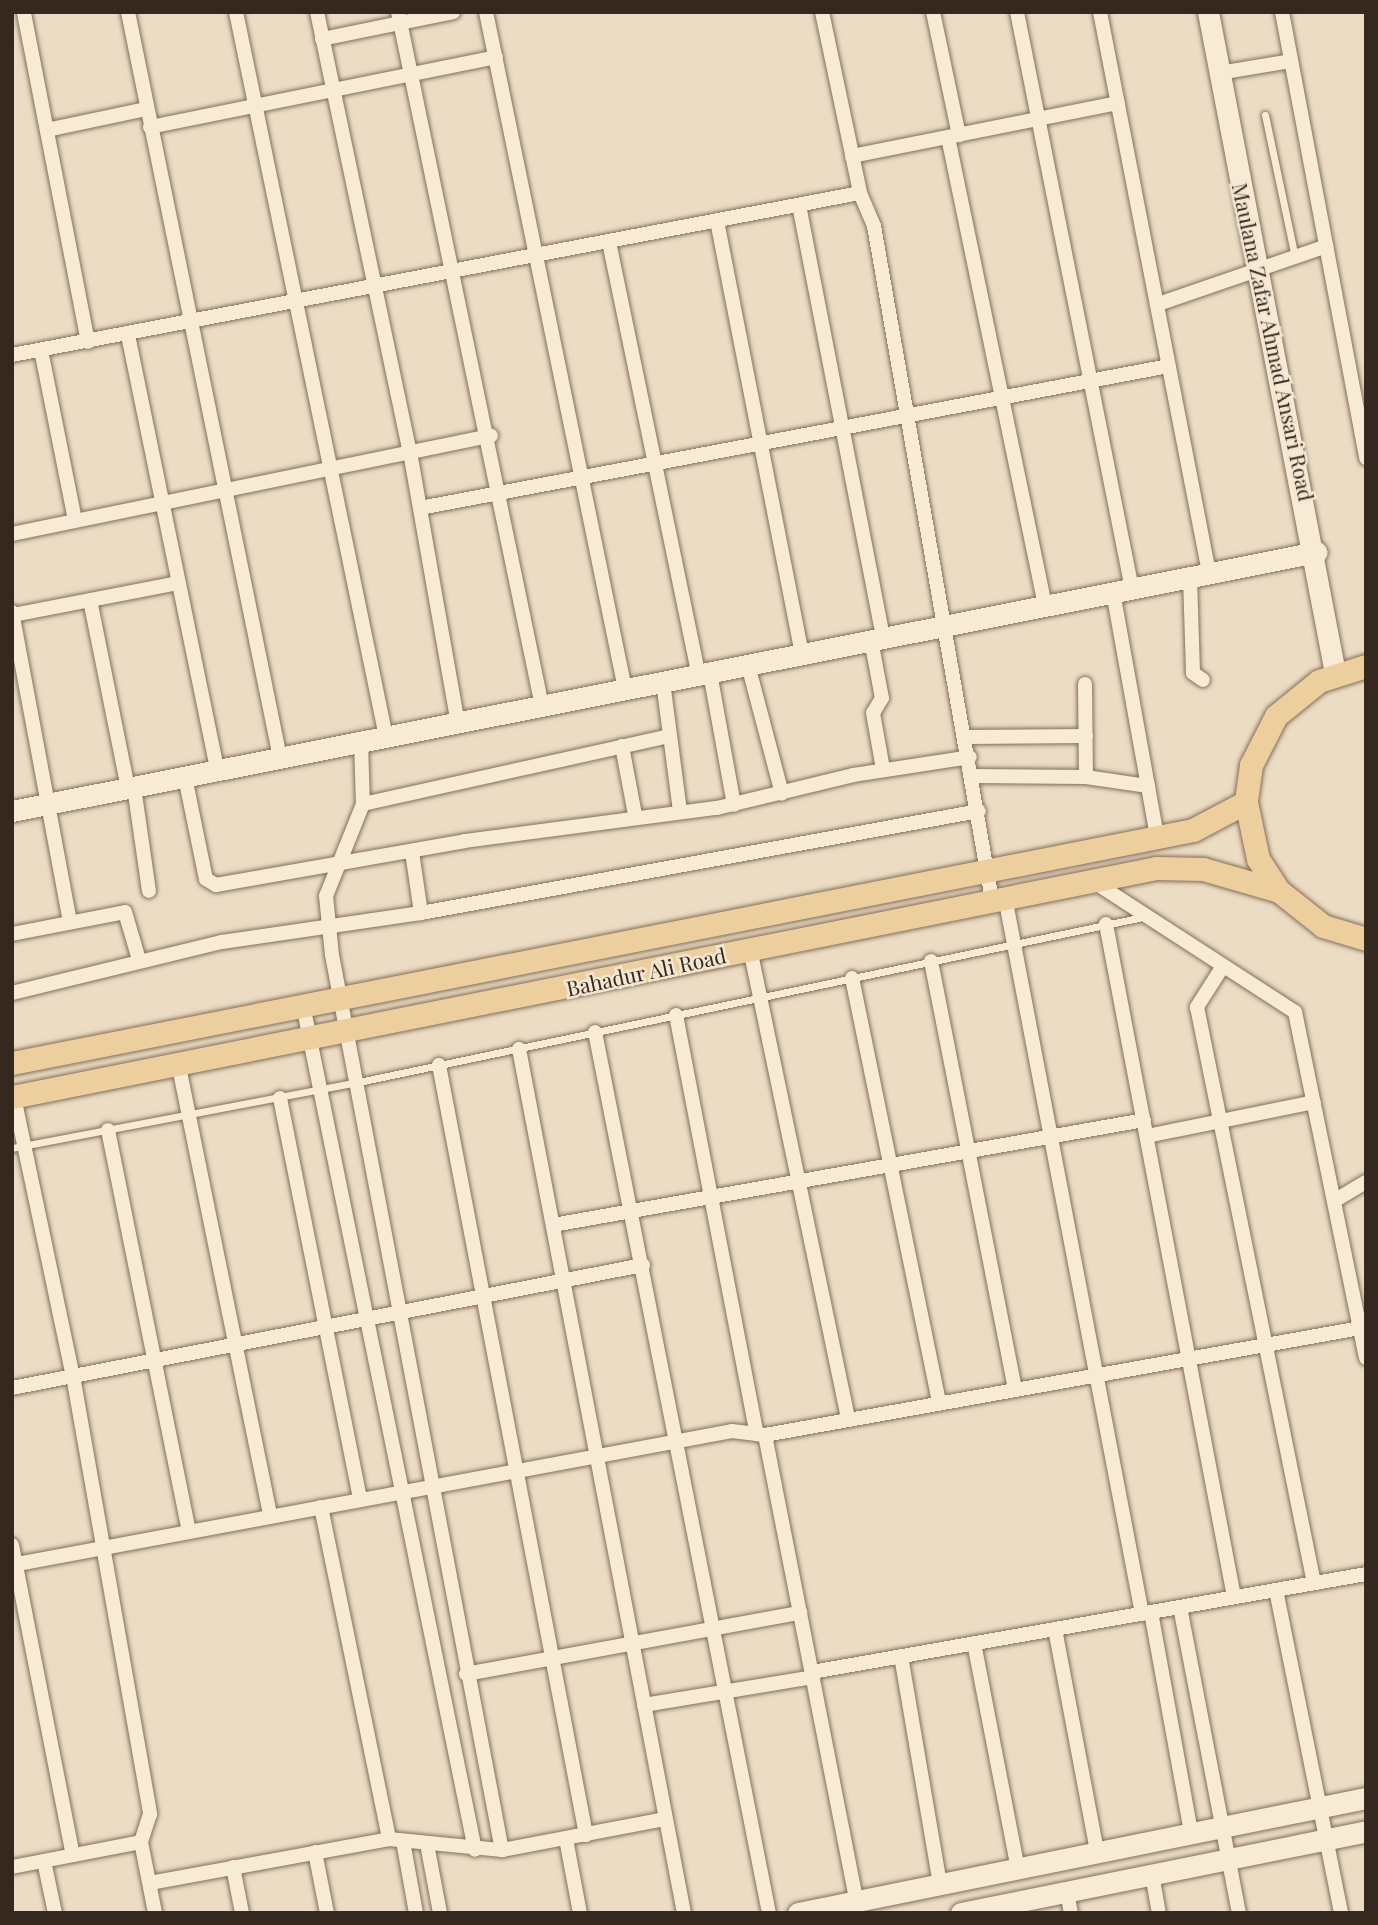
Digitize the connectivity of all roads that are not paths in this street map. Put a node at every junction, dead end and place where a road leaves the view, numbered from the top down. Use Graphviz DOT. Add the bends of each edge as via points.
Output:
graph roads {
  1 [pos="128,12"];
  2 [pos="236,12"];
  3 [pos="317,12"];
  4 [pos="453,12"];
  5 [pos="486,12"];
  6 [pos="822,12"];
  7 [pos="933,12"];
  8 [pos="1017,12"];
  9 [pos="1100,12"];
  10 [pos="1208,12"];
  11 [pos="1282,12"];
  12 [pos="22,14"];
  13 [pos="399,18"];
  14 [pos="323,39"];
  15 [pos="496,57"];
  16 [pos="1291,61"];
  17 [pos="411,73"];
  18 [pos="1219,73"];
  19 [pos="333,89"];
  20 [pos="1118,103"];
  21 [pos="255,105"];
  22 [pos="146,109"];
  23 [pos="1265,115"];
  24 [pos="1038,119"];
  25 [pos="150,127"];
  26 [pos="47,130"];
  27 [pos="953,136"];
  28 [pos="852,156"];
  29 [pos="860,193"];
  30 [pos="799,205"];
  31 [pos="718,221"];
  32 [pos="609,242"];
  33 [pos="1326,246"];
  34 [pos="539,256"];
  35 [pos="1295,257"];
  36 [pos="1259,268"];
  37 [pos="454,273"];
  38 [pos="376,288"];
  39 [pos="296,304"];
  40 [pos="1158,304"];
  41 [pos="188,325"];
  42 [pos="128,335"];
  43 [pos="88,342"];
  44 [pos="41,350"];
  45 [pos="12,355"];
  46 [pos="1169,366"];
  47 [pos="1090,381"];
  48 [pos="1002,398"];
  49 [pos="909,417"];
  50 [pos="844,430"];
  51 [pos="491,436"];
  52 [pos="761,445"];
  53 [pos="410,452"];
  54 [pos="1366,458"];
  55 [pos="656,462"];
  56 [pos="330,468"];
  57 [pos="584,475"];
  58 [pos="223,489"];
  59 [pos="501,491"];
  60 [pos="160,503"];
  61 [pos="420,508"];
  62 [pos="75,520"];
  63 [pos="12,534"];
  64 [pos="1317,552"];
  65 [pos="1199,575"];
  66 [pos="177,583"];
  67 [pos="1123,591"];
  68 [pos="90,600"];
  69 [pos="1045,606"];
  70 [pos="13,613"];
  71 [pos="948,625"];
  72 [pos="877,639"];
  73 [pos="802,654"];
  74 [pos="748,665"];
  75 [pos="1366,666"];
  76 [pos="1335,673"];
  77 [pos="704,674"];
  78 [pos="1203,680"];
  79 [pos="663,681"];
  80 [pos="1086,684"];
  81 [pos="625,689"];
  82 [pos="542,706"];
  83 [pos="458,723"];
  84 [pos="670,736"];
  85 [pos="1086,736"];
  86 [pos="386,737"];
  87 [pos="966,737"];
  88 [pos="361,742"];
  89 [pos="622,746"];
  90 [pos="970,757"];
  91 [pos="280,758"];
  92 [pos="883,769"];
  93 [pos="217,770"];
  94 [pos="185,776"];
  95 [pos="973,776"];
  96 [pos="1086,777"];
  97 [pos="1148,786"];
  98 [pos="131,787"];
  99 [pos="782,793"];
  100 [pos="1246,802"];
  101 [pos="46,804"];
  102 [pos="363,804"];
  103 [pos="734,805"];
  104 [pos="12,811"];
  105 [pos="680,811"];
  106 [pos="979,811"];
  107 [pos="635,816"];
  108 [pos="1157,837"];
  109 [pos="412,852"];
  110 [pos="340,866"];
  111 [pos="988,866"];
  112 [pos="1091,880"];
  113 [pos="149,891"];
  114 [pos="1279,891"];
  115 [pos="999,899"];
  116 [pos="421,913"];
  117 [pos="1143,916"];
  118 [pos="70,922"];
  119 [pos="1106,924"];
  120 [pos="329,929"];
  121 [pos="12,934"];
  122 [pos="1366,939"];
  123 [pos="1015,944"];
  124 [pos="750,949"];
  125 [pos="139,960"];
  126 [pos="931,961"];
  127 [pos="1223,966"];
  128 [pos="852,978"];
  129 [pos="12,993"];
  130 [pos="337,998"];
  131 [pos="759,998"];
  132 [pos="303,1005"];
  133 [pos="676,1015"];
  134 [pos="595,1032"];
  135 [pos="345,1035"];
  136 [pos="310,1042"];
  137 [pos="519,1049"];
  138 [pos="12,1063"];
  139 [pos="439,1065"];
  140 [pos="179,1068"];
  141 [pos="354,1083"];
  142 [pos="320,1090"];
  143 [pos="13,1097"];
  144 [pos="280,1098"];
  145 [pos="1314,1101"];
  146 [pos="190,1115"];
  147 [pos="1143,1120"];
  148 [pos="1221,1121"];
  149 [pos="108,1130"];
  150 [pos="1051,1136"];
  151 [pos="1147,1136"];
  152 [pos="18,1147"];
  153 [pos="968,1151"];
  154 [pos="891,1165"];
  155 [pos="798,1182"];
  156 [pos="1366,1182"];
  157 [pos="711,1197"];
  158 [pos="1334,1201"];
  159 [pos="632,1211"];
  160 [pos="554,1226"];
  161 [pos="643,1265"];
  162 [pos="564,1277"];
  163 [pos="482,1293"];
  164 [pos="397,1310"];
  165 [pos="364,1316"];
  166 [pos="325,1325"];
  167 [pos="1360,1328"];
  168 [pos="236,1343"];
  169 [pos="1267,1344"];
  170 [pos="1190,1357"];
  171 [pos="1366,1358"];
  172 [pos="154,1359"];
  173 [pos="1097,1373"];
  174 [pos="73,1376"];
  175 [pos="12,1388"];
  176 [pos="1015,1388"];
  177 [pos="939,1402"];
  178 [pos="848,1419"];
  179 [pos="761,1434"];
  180 [pos="679,1441"];
  181 [pos="597,1456"];
  182 [pos="516,1471"];
  183 [pos="431,1487"];
  184 [pos="399,1493"];
  185 [pos="360,1500"];
  186 [pos="321,1507"];
  187 [pos="270,1515"];
  188 [pos="189,1530"];
  189 [pos="12,1545"];
  190 [pos="102,1545"];
  191 [pos="14,1564"];
  192 [pos="1366,1574"];
  193 [pos="1314,1583"];
  194 [pos="1276,1590"];
  195 [pos="1234,1597"];
  196 [pos="1180,1607"];
  197 [pos="19,1609"];
  198 [pos="800,1613"];
  199 [pos="1147,1613"];
  200 [pos="716,1628"];
  201 [pos="1055,1629"];
  202 [pos="974,1643"];
  203 [pos="633,1644"];
  204 [pos="901,1656"];
  205 [pos="552,1658"];
  206 [pos="466,1674"];
  207 [pos="813,1675"];
  208 [pos="729,1691"];
  209 [pos="645,1705"];
  210 [pos="1366,1798"];
  211 [pos="1320,1807"];
  212 [pos="665,1819"];
  213 [pos="1221,1828"];
  214 [pos="1366,1831"];
  215 [pos="1191,1833"];
  216 [pos="586,1835"];
  217 [pos="566,1839"];
  218 [pos="1326,1839"];
  219 [pos="396,1840"];
  220 [pos="141,1842"];
  221 [pos="427,1844"];
  222 [pos="474,1850"];
  223 [pos="502,1850"];
  224 [pos="1097,1851"];
  225 [pos="315,1852"];
  226 [pos="73,1855"];
  227 [pos="1227,1858"];
  228 [pos="44,1861"];
  229 [pos="12,1867"];
  230 [pos="233,1867"];
  231 [pos="1018,1869"];
  232 [pos="1152,1874"];
  233 [pos="150,1882"];
  234 [pos="940,1883"];
  235 [pos="1067,1891"];
  236 [pos="856,1899"];
  237 [pos="799,1912"];
  238 [pos="973,1912"];
  239 [pos="55,1913"];
  240 [pos="155,1913"];
  241 [pos="242,1913"];
  242 [pos="327,1913"];
  243 [pos="416,1913"];
  244 [pos="440,1913"];
  245 [pos="580,1913"];
  246 [pos="684,1913"];
  247 [pos="769,1913"];
  248 [pos="1071,1913"];
  249 [pos="1159,1913"];
  250 [pos="1239,1913"];
  251 [pos="1341,1913"];
  1 -- 22 [label="street"];
  2 -- 21 [label="street"];
  3 -- 14 [label="street"];
  4 -- 13 [label="street"];
  5 -- 15 [label="street"];
  6 -- 28 [label="street"];
  7 -- 27 [label="street"];
  8 -- 24 [label="street"];
  9 -- 20 [label="street"];
  10 -- 18 [label="street, Maulana Zafar Ahmad Ansari Road"];
  11 -- 16 [label="street"];
  12 -- 26 [label="street"];
  13 -- 14 [label="street"];
  13 -- 17 [label="street"];
  14 -- 19 [label="street"];
  15 -- 17 [label="street"];
  15 -- 34 [label="street"];
  16 -- 18 [label="street"];
  16 -- 33 [label="street"];
  17 -- 19 [label="street"];
  17 -- 37 [label="street"];
  18 -- 36 [label="street, Maulana Zafar Ahmad Ansari Road"];
  19 -- 21 [label="street"];
  19 -- 38 [label="street"];
  20 -- 24 [label="street"];
  20 -- 40 [label="street"];
  21 -- 25 [label="street"];
  21 -- 39 [label="street"];
  22 -- 25 [label="street"];
  22 -- 26 [label="street"];
  23 -- 35 [label="lane"];
  24 -- 27 [label="street"];
  24 -- 47 [label="street"];
  25 -- 41 [label="street"];
  26 -- 43 [label="street"];
  27 -- 28 [label="street"];
  27 -- 48 [label="street"];
  28 -- 29 [label="street"];
  29 -- 30 [label="street"];
  29 -- 49 [label="street" via="874,226"];
  30 -- 31 [label="street"];
  30 -- 50 [label="street"];
  31 -- 32 [label="street"];
  31 -- 52 [label="street"];
  32 -- 34 [label="street"];
  32 -- 55 [label="street"];
  33 -- 35 [label="street"];
  33 -- 54 [label="street"];
  34 -- 37 [label="street"];
  34 -- 57 [label="street"];
  35 -- 36 [label="street"];
  36 -- 40 [label="street"];
  36 -- 64 [label="street, Maulana Zafar Ahmad Ansari Road"];
  37 -- 38 [label="street"];
  37 -- 51 [label="street"];
  38 -- 39 [label="street"];
  38 -- 53 [label="street"];
  39 -- 41 [label="street"];
  39 -- 56 [label="street"];
  40 -- 46 [label="street"];
  41 -- 42 [label="street"];
  41 -- 58 [label="street"];
  42 -- 43 [label="street"];
  42 -- 60 [label="street"];
  43 -- 44 [label="street"];
  44 -- 45 [label="street"];
  44 -- 62 [label="street"];
  46 -- 47 [label="street"];
  46 -- 65 [label="street"];
  47 -- 48 [label="street"];
  47 -- 67 [label="street"];
  48 -- 49 [label="street"];
  48 -- 69 [label="street"];
  49 -- 50 [label="street"];
  49 -- 71 [label="street"];
  50 -- 52 [label="street"];
  50 -- 72 [label="street"];
  51 -- 53 [label="street"];
  51 -- 59 [label="street"];
  52 -- 55 [label="street"];
  52 -- 73 [label="street"];
  53 -- 56 [label="street"];
  53 -- 61 [label="street"];
  55 -- 57 [label="street"];
  55 -- 77 [label="street"];
  56 -- 58 [label="street"];
  56 -- 86 [label="street"];
  57 -- 59 [label="street"];
  57 -- 81 [label="street"];
  58 -- 60 [label="street"];
  58 -- 91 [label="street"];
  59 -- 61 [label="street"];
  59 -- 82 [label="street"];
  60 -- 62 [label="street"];
  60 -- 66 [label="street"];
  61 -- 83 [label="street"];
  62 -- 63 [label="street"];
  64 -- 65 [label="street"];
  64 -- 76 [label="street, Maulana Zafar Ahmad Ansari Road"];
  65 -- 67 [label="street"];
  65 -- 78 [label="street" via="1193,673"];
  66 -- 68 [label="street"];
  66 -- 93 [label="street"];
  67 -- 69 [label="street"];
  67 -- 97 [label="street"];
  68 -- 70 [label="street"];
  68 -- 98 [label="street"];
  69 -- 71 [label="street"];
  70 -- 101 [label="street"];
  71 -- 72 [label="street"];
  71 -- 87 [label="street"];
  72 -- 73 [label="street"];
  72 -- 92 [label="street" via="882,698 873,713"];
  73 -- 74 [label="street"];
  74 -- 77 [label="street"];
  74 -- 99 [label="street"];
  75 -- 76 [label="main road"];
  76 -- 100 [label="main road" via="1296,697 1266,732 1251,765"];
  77 -- 79 [label="street"];
  77 -- 103 [label="street"];
  79 -- 81 [label="street"];
  79 -- 84 [label="street"];
  80 -- 85 [label="street"];
  81 -- 82 [label="street"];
  82 -- 83 [label="street"];
  83 -- 86 [label="street"];
  84 -- 89 [label="street"];
  84 -- 105 [label="street"];
  85 -- 87 [label="street"];
  85 -- 96 [label="street"];
  86 -- 88 [label="street"];
  87 -- 90 [label="street"];
  88 -- 91 [label="street"];
  88 -- 102 [label="street"];
  89 -- 102 [label="street"];
  89 -- 107 [label="street"];
  90 -- 92 [label="street"];
  90 -- 95 [label="street"];
  91 -- 93 [label="street"];
  92 -- 99 [label="street"];
  93 -- 94 [label="street"];
  94 -- 98 [label="street"];
  94 -- 110 [label="street" via="210,883"];
  95 -- 96 [label="street"];
  95 -- 106 [label="street"];
  96 -- 97 [label="street"];
  97 -- 108 [label="street"];
  98 -- 101 [label="street"];
  98 -- 113 [label="street"];
  99 -- 103 [label="street"];
  100 -- 108 [label="main road, Bahadur Ali Road" via="1212,825"];
  100 -- 114 [label="main road" via="1251,840"];
  101 -- 104 [label="street"];
  101 -- 118 [label="street"];
  102 -- 110 [label="street"];
  103 -- 105 [label="street"];
  105 -- 107 [label="street"];
  106 -- 111 [label="street"];
  106 -- 116 [label="street"];
  107 -- 109 [label="street"];
  108 -- 111 [label="main road, Bahadur Ali Road"];
  109 -- 110 [label="street"];
  109 -- 116 [label="street"];
  110 -- 120 [label="street" via="326,896"];
  111 -- 115 [label="street"];
  111 -- 130 [label="main road, Bahadur Ali Road"];
  112 -- 114 [label="main road, Bahadur Ali Road" via="1185,868"];
  112 -- 115 [label="main road, Bahadur Ali Road"];
  112 -- 117 [label="street"];
  114 -- 122 [label="main road" via="1323,926"];
  115 -- 123 [label="street"];
  115 -- 124 [label="main road, Bahadur Ali Road"];
  116 -- 120 [label="street"];
  117 -- 119 [label="lane"];
  117 -- 127 [label="street"];
  118 -- 121 [label="street"];
  118 -- 125 [label="street" via="125,912"];
  119 -- 123 [label="lane"];
  119 -- 147 [label="street"];
  120 -- 125 [label="street"];
  120 -- 130 [label="street"];
  123 -- 126 [label="lane"];
  123 -- 150 [label="street"];
  124 -- 131 [label="street"];
  124 -- 135 [label="main road, Bahadur Ali Road"];
  125 -- 129 [label="street"];
  126 -- 128 [label="lane"];
  126 -- 153 [label="street"];
  127 -- 145 [label="street" via="1296,1012"];
  127 -- 148 [label="street" via="1197,1007"];
  128 -- 131 [label="lane"];
  128 -- 154 [label="street"];
  130 -- 132 [label="main road, Bahadur Ali Road"];
  130 -- 135 [label="street"];
  131 -- 133 [label="lane"];
  131 -- 155 [label="street"];
  132 -- 136 [label="street"];
  132 -- 138 [label="main road, Bahadur Ali Road"];
  133 -- 134 [label="lane"];
  133 -- 157 [label="street"];
  134 -- 137 [label="lane"];
  134 -- 159 [label="street"];
  135 -- 136 [label="main road, Bahadur Ali Road"];
  135 -- 141 [label="street"];
  136 -- 140 [label="main road, Bahadur Ali Road"];
  136 -- 142 [label="street"];
  137 -- 139 [label="lane"];
  137 -- 160 [label="street"];
  139 -- 141 [label="lane"];
  139 -- 163 [label="street"];
  140 -- 143 [label="main road, Bahadur Ali Road"];
  140 -- 146 [label="street"];
  141 -- 142 [label="lane"];
  141 -- 164 [label="street"];
  142 -- 144 [label="lane"];
  142 -- 165 [label="street"];
  143 -- 152 [label="street"];
  144 -- 146 [label="lane"];
  144 -- 166 [label="street"];
  145 -- 148 [label="street"];
  145 -- 158 [label="street"];
  146 -- 149 [label="lane"];
  146 -- 168 [label="street"];
  147 -- 150 [label="street"];
  147 -- 151 [label="street"];
  148 -- 151 [label="street"];
  148 -- 169 [label="street"];
  149 -- 152 [label="lane"];
  149 -- 172 [label="street"];
  150 -- 153 [label="street"];
  150 -- 173 [label="street"];
  151 -- 170 [label="street"];
  152 -- 174 [label="street"];
  153 -- 154 [label="street"];
  153 -- 176 [label="street"];
  154 -- 155 [label="street"];
  154 -- 177 [label="street"];
  155 -- 157 [label="street"];
  155 -- 178 [label="street"];
  156 -- 158 [label="street"];
  157 -- 159 [label="street"];
  157 -- 179 [label="street"];
  158 -- 167 [label="street"];
  159 -- 160 [label="street"];
  159 -- 161 [label="street"];
  160 -- 162 [label="street"];
  161 -- 162 [label="street"];
  161 -- 180 [label="street"];
  162 -- 163 [label="street"];
  162 -- 181 [label="street"];
  163 -- 164 [label="street"];
  163 -- 182 [label="street"];
  164 -- 165 [label="street"];
  164 -- 183 [label="street"];
  165 -- 166 [label="street"];
  165 -- 184 [label="street"];
  166 -- 168 [label="street"];
  166 -- 185 [label="street"];
  167 -- 169 [label="street"];
  167 -- 171 [label="street"];
  168 -- 172 [label="street"];
  168 -- 187 [label="street"];
  169 -- 170 [label="street"];
  169 -- 193 [label="street"];
  170 -- 173 [label="street"];
  170 -- 195 [label="street"];
  172 -- 174 [label="street"];
  172 -- 188 [label="street"];
  173 -- 176 [label="street"];
  173 -- 199 [label="street"];
  174 -- 175 [label="street"];
  174 -- 190 [label="street"];
  176 -- 177 [label="street"];
  177 -- 178 [label="street"];
  178 -- 179 [label="street"];
  179 -- 180 [label="street" via="732,1431"];
  179 -- 198 [label="street"];
  180 -- 181 [label="street"];
  180 -- 200 [label="street"];
  181 -- 182 [label="street"];
  181 -- 203 [label="street"];
  182 -- 183 [label="street"];
  182 -- 205 [label="street"];
  183 -- 184 [label="street"];
  183 -- 206 [label="street"];
  184 -- 185 [label="street"];
  184 -- 222 [label="street"];
  185 -- 186 [label="street"];
  186 -- 187 [label="street"];
  186 -- 219 [label="street"];
  187 -- 188 [label="street"];
  188 -- 190 [label="street"];
  189 -- 191 [label="street"];
  190 -- 191 [label="street"];
  190 -- 220 [label="street" via="150,1814"];
  191 -- 197 [label="street"];
  192 -- 193 [label="street"];
  193 -- 194 [label="street"];
  194 -- 195 [label="street"];
  194 -- 211 [label="street"];
  195 -- 196 [label="street"];
  196 -- 199 [label="street"];
  196 -- 213 [label="street"];
  197 -- 226 [label="street"];
  198 -- 200 [label="street"];
  198 -- 207 [label="street"];
  199 -- 201 [label="street"];
  199 -- 215 [label="street"];
  200 -- 203 [label="street"];
  200 -- 208 [label="street"];
  201 -- 202 [label="street"];
  201 -- 224 [label="street"];
  202 -- 204 [label="street"];
  202 -- 231 [label="street"];
  203 -- 205 [label="street"];
  203 -- 209 [label="street"];
  204 -- 207 [label="street"];
  204 -- 234 [label="street"];
  205 -- 206 [label="street"];
  205 -- 216 [label="street"];
  206 -- 223 [label="street"];
  207 -- 208 [label="street"];
  207 -- 236 [label="street"];
  208 -- 209 [label="street"];
  208 -- 247 [label="street"];
  209 -- 212 [label="street"];
  210 -- 211 [label="street"];
  211 -- 213 [label="street"];
  211 -- 218 [label="street"];
  212 -- 216 [label="street"];
  212 -- 246 [label="street"];
  213 -- 215 [label="street"];
  213 -- 227 [label="street"];
  214 -- 218 [label="street"];
  215 -- 224 [label="street"];
  216 -- 217 [label="street"];
  217 -- 223 [label="street"];
  217 -- 245 [label="street"];
  218 -- 227 [label="street"];
  218 -- 251 [label="street"];
  219 -- 221 [label="street"];
  219 -- 225 [label="street"];
  219 -- 243 [label="street"];
  220 -- 226 [label="street"];
  220 -- 233 [label="street"];
  221 -- 222 [label="street"];
  221 -- 244 [label="street"];
  222 -- 223 [label="street"];
  224 -- 231 [label="street"];
  225 -- 230 [label="street"];
  225 -- 242 [label="street"];
  226 -- 228 [label="street"];
  227 -- 232 [label="street"];
  227 -- 250 [label="street"];
  228 -- 229 [label="street"];
  228 -- 239 [label="street"];
  230 -- 233 [label="street"];
  230 -- 241 [label="street"];
  231 -- 234 [label="street"];
  232 -- 235 [label="street"];
  232 -- 249 [label="street"];
  233 -- 240 [label="street"];
  234 -- 236 [label="street"];
  235 -- 238 [label="street"];
  235 -- 248 [label="street"];
  236 -- 237 [label="street"];
}
